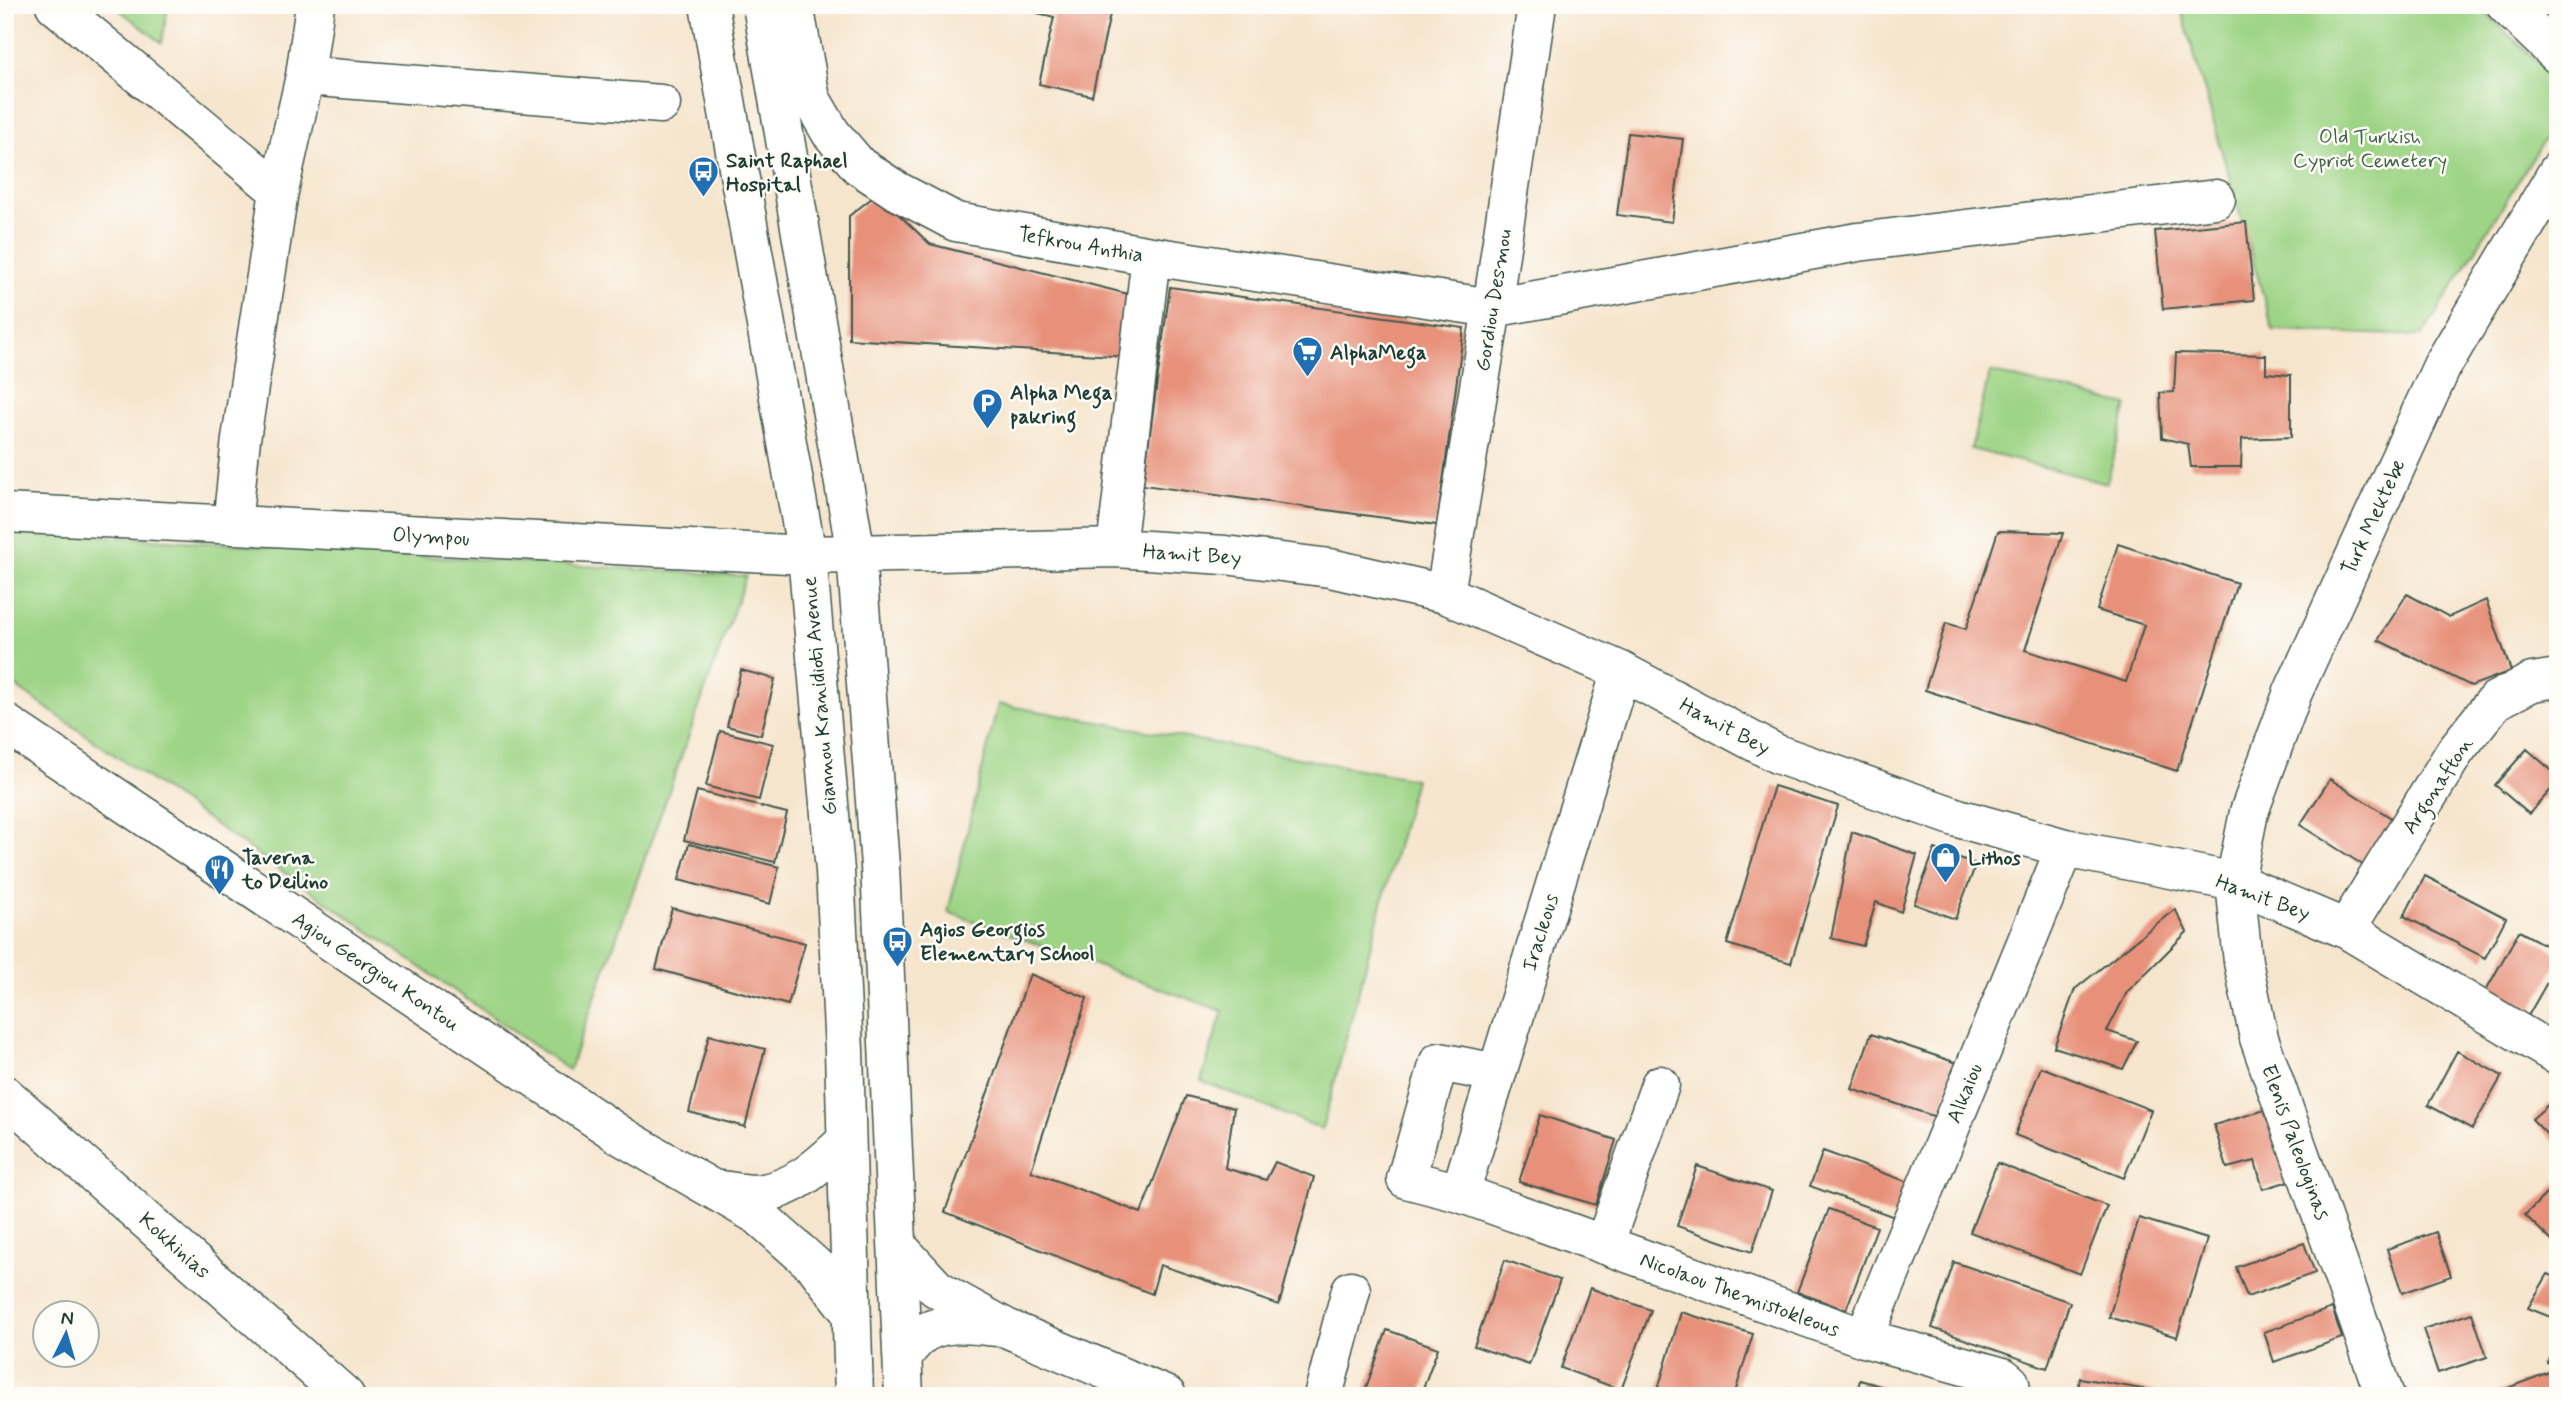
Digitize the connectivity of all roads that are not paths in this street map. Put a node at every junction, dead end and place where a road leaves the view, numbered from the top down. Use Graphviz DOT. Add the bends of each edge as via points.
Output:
graph roads {
  1 [pos="55,5"];
  2 [pos="315,5"];
  3 [pos="709,5"];
  4 [pos="762,5"];
  5 [pos="794,5"];
  6 [pos="1537,5"];
  7 [pos="2507,5"];
  8 [pos="2558,55"];
  9 [pos="305,76"];
  10 [pos="661,104"];
  11 [pos="2558,171"];
  12 [pos="279,191"];
  13 [pos="2216,199"];
  14 [pos="1151,256"];
  15 [pos="1492,308"];
  16 [pos="5,513"];
  17 [pos="232,526"];
  18 [pos="1116,548"];
  19 [pos="856,554"];
  20 [pos="807,555"];
  21 [pos="1445,594"];
  22 [pos="1620,671"];
  23 [pos="2558,678"];
  24 [pos="5,723"];
  25 [pos="2065,848"];
  26 [pos="2235,882"];
  27 [pos="2346,929"];
  28 [pos="2558,1056"];
  29 [pos="1497,1073"];
  30 [pos="1660,1085"];
  31 [pos="5,1095"];
  32 [pos="846,1141"];
  33 [pos="717,1190"];
  34 [pos="1460,1193"];
  35 [pos="1604,1245"];
  36 [pos="898,1247"];
  37 [pos="1352,1290"];
  38 [pos="851,1313"];
  39 [pos="1006,1328"];
  40 [pos="1864,1338"];
  41 [pos="903,1356"];
  42 [pos="345,1396"];
  43 [pos="854,1396"];
  44 [pos="904,1396"];
  45 [pos="1167,1396"];
  46 [pos="1323,1396"];
  47 [pos="2012,1396"];
  48 [pos="2385,1396"];
  1 -- 12 [label="street"];
  2 -- 9 [label="street"];
  3 -- 20 [label="street, Giannou Kranidioti Avenue"];
  4 -- 19 [label="street"];
  5 -- 14 [label="street, Tefkrou Anthia" via="811,99 831,133 859,166 956,222"];
  6 -- 15 [label="street, Gordiou Desmou"];
  7 -- 8 [label="street"];
  9 -- 10 [label="street"];
  9 -- 12 [label="street"];
  11 -- 26 [label="street, Turk Mektebe" via="2442,366 2298,680 2249,812"];
  12 -- 17 [label="street" via="240,439"];
  13 -- 15 [label="street, Tefkrou Anthia" via="1858,242"];
  14 -- 15 [label="street, Tefkrou Anthia"];
  14 -- 18 [label="street"];
  15 -- 21 [label="street, Gordiou Desmou"];
  16 -- 17 [label="street, Olympou"];
  17 -- 20 [label="street, Olympou"];
  18 -- 19 [label="street, Hamit Bey"];
  18 -- 21 [label="street, Hamit Bey" via="1330,568"];
  19 -- 20 [label="street, Olympou"];
  19 -- 36 [label="street" via="880,866"];
  20 -- 32 [label="street, Giannou Kranidioti Avenue" via="835,871"];
  21 -- 22 [label="street, Hamit Bey"];
  22 -- 25 [label="street, Hamit Bey" via="1777,754 1958,818"];
  22 -- 29 [label="street, Iracleous"];
  23 -- 27 [label="street, Argonafton" via="2532,682 2495,701 2456,750"];
  24 -- 33 [label="street, Agiou Georgiou Kontou" via="623,1137"];
  25 -- 26 [label="street, Hamit Bey"];
  25 -- 40 [label="street, Alkaiou"];
  26 -- 27 [label="street, Hamit Bey"];
  26 -- 48 [label="street, Elenis Paleologinas" via="2243,962 2259,1038"];
  27 -- 28 [label="street, Hamit Bey"];
  29 -- 34 [label="street, Iracleous"];
  29 -- 34 [label="street, Nicolaou Themistokleous" via="1439,1062 1406,1179"];
  30 -- 35 [label="street"];
  31 -- 42 [label="street, Kokkinias"];
  32 -- 33 [label="street, Agiou Georgiou Kontou" via="785,1187 761,1194"];
  32 -- 38 [label="street, Giannou Kranidioti Avenue"];
  33 -- 38 [label="street, Agiou Georgiou Kontou" via="788,1240"];
  34 -- 35 [label="street, Nicolaou Themistokleous"];
  35 -- 40 [label="street, Nicolaou Themistokleous"];
  36 -- 39 [label="street" via="936,1288"];
  36 -- 41 [label="street"];
  37 -- 46 [label="street"];
  38 -- 43 [label="street, Giannou Kranidioti Avenue"];
  39 -- 41 [label="street" via="951,1325 919,1336"];
  39 -- 45 [label="street"];
  40 -- 47 [label="street, Nicolaou Themistokleous" via="2003,1377 2010,1383"];
  41 -- 44 [label="street"];
}
